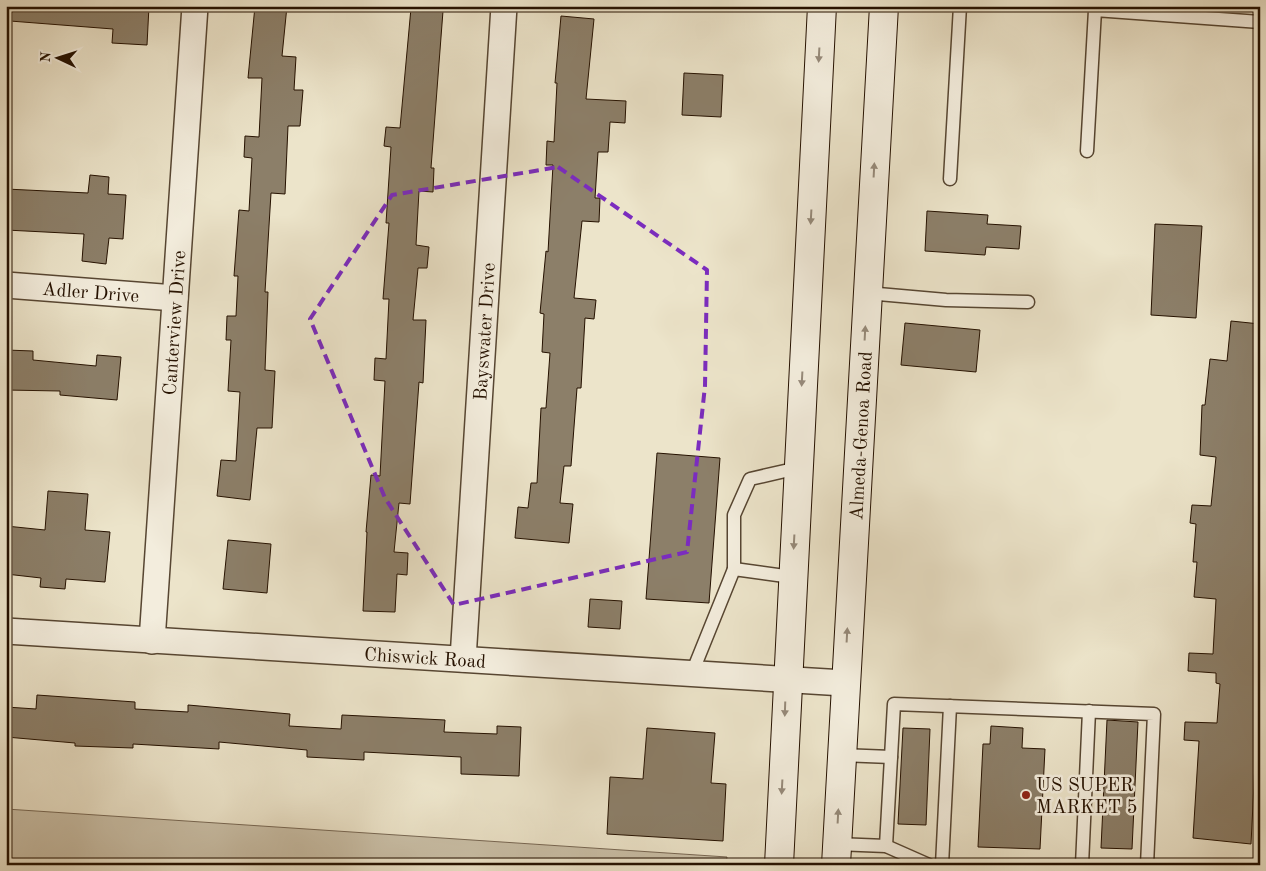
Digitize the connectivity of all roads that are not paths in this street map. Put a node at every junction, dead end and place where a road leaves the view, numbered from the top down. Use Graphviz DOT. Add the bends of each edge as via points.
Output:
graph roads {
  1 [pos="195,6"];
  2 [pos="504,6"];
  3 [pos="822,6"];
  4 [pos="884,6"];
  5 [pos="960,6"];
  6 [pos="1091,8"];
  7 [pos="1260,22"];
  8 [pos="1087,152"];
  9 [pos="950,179"];
  10 [pos="6,285"];
  11 [pos="867,293"];
  12 [pos="175,298"];
  13 [pos="1028,302"];
  14 [pos="798,468"];
  15 [pos="734,569"];
  16 [pos="792,577"];
  17 [pos="6,631"];
  18 [pos="152,641"];
  19 [pos="463,659"];
  20 [pos="692,673"];
  21 [pos="787,679"];
  22 [pos="844,683"];
  23 [pos="950,706"];
  24 [pos="1089,711"];
  25 [pos="841,755"];
  26 [pos="891,757"];
  27 [pos="886,846"];
  28 [pos="836,855"];
  29 [pos="778,865"];
  30 [pos="929,865"];
  31 [pos="942,865"];
  32 [pos="1082,865"];
  33 [pos="1147,865"];
  1 -- 12 [label="street, Canterview Drive"];
  2 -- 19 [label="street, Bayswater Drive"];
  3 -- 14 [label="main road, one-way"];
  11 -- 4 [label="main road, Almeda-Genoa Road, one-way"];
  5 -- 9 [label="lane"];
  6 -- 7 [label="lane"];
  6 -- 8 [label="lane"];
  10 -- 12 [label="street, Adler Drive"];
  11 -- 13 [label="lane" via="946,300"];
  22 -- 11 [label="main road, Almeda-Genoa Road, one-way"];
  12 -- 18 [label="street, Canterview Drive"];
  14 -- 15 [label="lane" via="750,479 734,515"];
  14 -- 16 [label="main road, one-way"];
  15 -- 16 [label="lane"];
  15 -- 20 [label="lane"];
  16 -- 21 [label="main road"];
  17 -- 18 [label="street, Chiswick Road"];
  18 -- 19 [label="street, Chiswick Road"];
  19 -- 20 [label="street, Chiswick Road"];
  20 -- 21 [label="street, Chiswick Road"];
  21 -- 22 [label="street, Chiswick Road"];
  21 -- 29 [label="main road, one-way"];
  22 -- 25 [label="main road, Almeda-Genoa Road"];
  23 -- 24 [label="lane"];
  23 -- 26 [label="lane" via="894,704"];
  23 -- 31 [label="lane"];
  24 -- 32 [label="lane"];
  24 -- 33 [label="lane" via="1154,714"];
  25 -- 26 [label="lane"];
  28 -- 25 [label="main road, Almeda-Genoa Road, one-way"];
  26 -- 27 [label="lane"];
  27 -- 28 [label="lane"];
  27 -- 30 [label="lane"];
}
